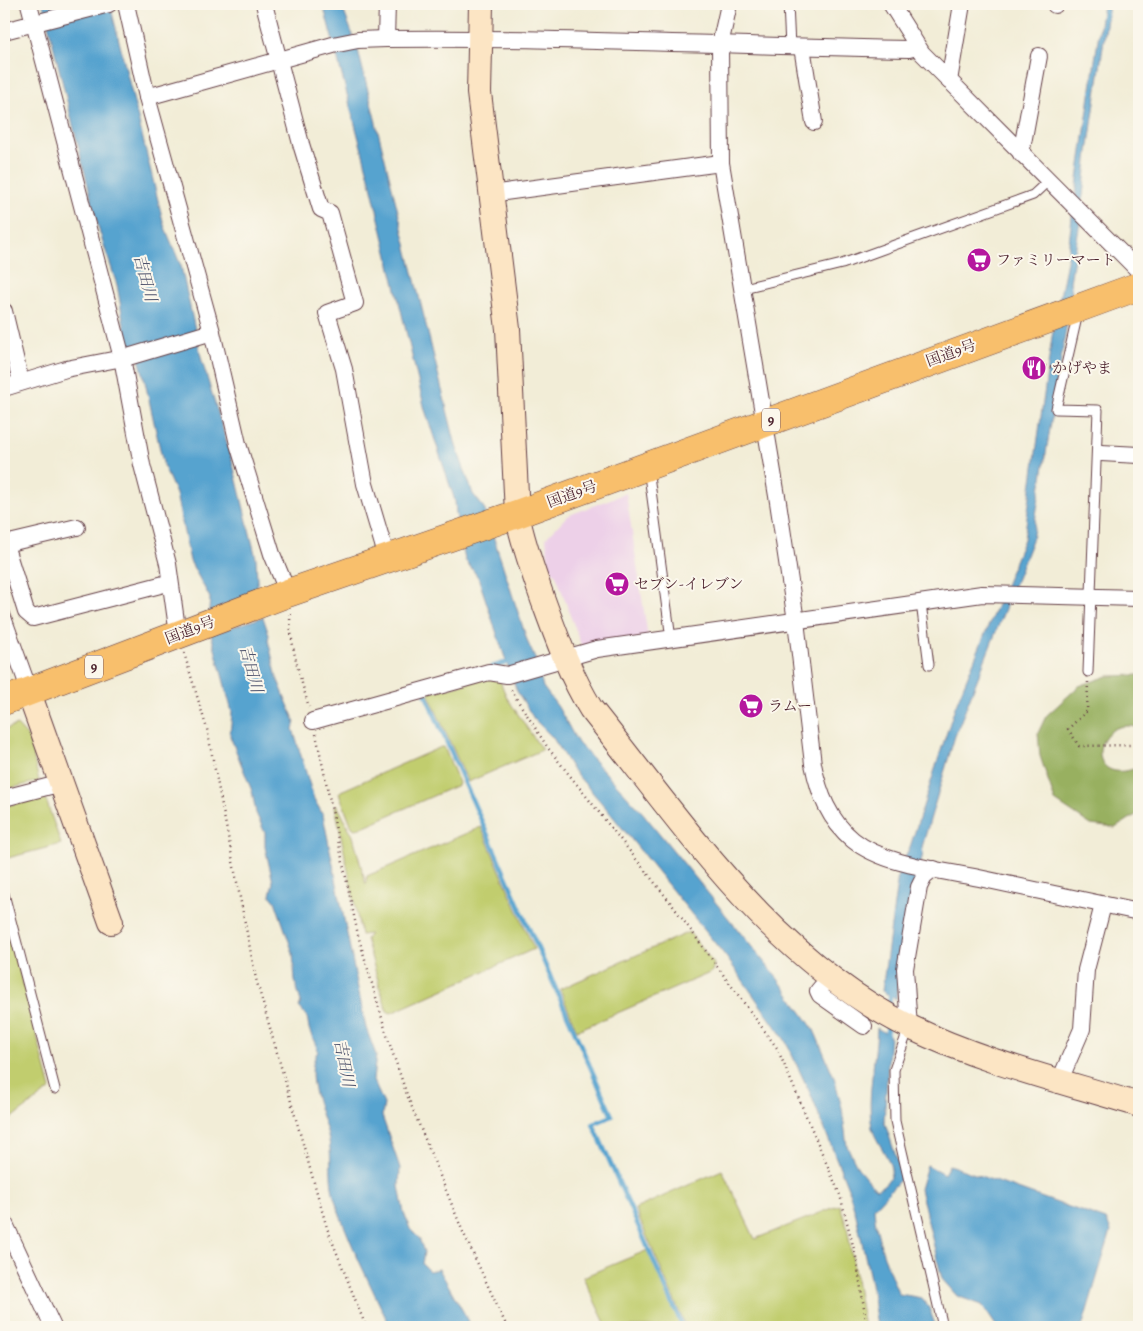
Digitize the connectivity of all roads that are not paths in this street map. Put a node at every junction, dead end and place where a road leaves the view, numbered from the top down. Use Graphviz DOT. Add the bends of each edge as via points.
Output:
graph roads {
  1 [pos="29,4"];
  2 [pos="109,4"];
  3 [pos="126,4"];
  4 [pos="264,4"];
  5 [pos="387,4"];
  6 [pos="481,4"];
  7 [pos="729,4"];
  8 [pos="788,4"];
  9 [pos="891,4"];
  10 [pos="962,4"];
  11 [pos="38,22"];
  12 [pos="4,31"];
  13 [pos="480,38"];
  14 [pos="386,39"];
  15 [pos="720,45"];
  16 [pos="796,47"];
  17 [pos="917,47"];
  18 [pos="1039,56"];
  19 [pos="279,59"];
  20 [pos="949,81"];
  21 [pos="147,97"];
  22 [pos="814,122"];
  23 [pos="1021,154"];
  24 [pos="721,163"];
  25 [pos="1048,181"];
  26 [pos="490,194"];
  27 [pos="1139,271"];
  28 [pos="1139,286"];
  29 [pos="744,288"];
  30 [pos="4,311"];
  31 [pos="1068,311"];
  32 [pos="212,332"];
  33 [pos="125,358"];
  34 [pos="21,382"];
  35 [pos="4,388"];
  36 [pos="765,422"];
  37 [pos="1101,453"];
  38 [pos="1139,455"];
  39 [pos="648,466"];
  40 [pos="517,514"];
  41 [pos="78,527"];
  42 [pos="162,541"];
  43 [pos="4,542"];
  44 [pos="387,558"];
  45 [pos="164,584"];
  46 [pos="283,595"];
  47 [pos="1091,595"];
  48 [pos="1139,598"];
  49 [pos="921,603"];
  50 [pos="4,610"];
  51 [pos="796,622"];
  52 [pos="176,627"];
  53 [pos="4,629"];
  54 [pos="670,639"];
  55 [pos="564,658"];
  56 [pos="929,665"];
  57 [pos="1088,672"];
  58 [pos="23,695"];
  59 [pos="313,721"];
  60 [pos="62,783"];
  61 [pos="4,798"];
  62 [pos="927,868"];
  63 [pos="4,894"];
  64 [pos="1103,904"];
  65 [pos="1139,912"];
  66 [pos="111,922"];
  67 [pos="904,1024"];
  68 [pos="1060,1080"];
  69 [pos="55,1089"];
  70 [pos="1139,1105"];
  71 [pos="4,1222"];
  72 [pos="53,1327"];
  73 [pos="944,1327"];
  1 -- 11 [label="street"];
  2 -- 11 [label="street"];
  3 -- 21 [label="street"];
  4 -- 19 [label="street"];
  5 -- 14 [label="street"];
  6 -- 13 [label="street"];
  7 -- 15 [label="street"];
  8 -- 16 [label="lane"];
  9 -- 17 [label="street"];
  10 -- 20 [label="street"];
  11 -- 12 [label="street"];
  11 -- 33 [label="street"];
  13 -- 14 [label="street"];
  13 -- 15 [label="street"];
  13 -- 26 [label="street" via="479,93"];
  14 -- 19 [label="street" via="358,40"];
  15 -- 16 [label="street"];
  15 -- 24 [label="street"];
  16 -- 17 [label="street"];
  16 -- 22 [label="street"];
  17 -- 20 [label="street"];
  18 -- 23 [label="street"];
  19 -- 21 [label="street"];
  19 -- 44 [label="street" via="318,200 321,209 330,213 354,303 327,314 344,369 365,484"];
  20 -- 23 [label="street"];
  21 -- 32 [label="street"];
  23 -- 25 [label="street"];
  24 -- 26 [label="street"];
  24 -- 29 [label="street"];
  25 -- 27 [label="street"];
  25 -- 29 [label="lane" via="1033,195 842,264"];
  26 -- 40 [label="street" via="508,329"];
  28 -- 31 [label="highway, 国道9号 / 9"];
  29 -- 36 [label="street"];
  30 -- 34 [label="street"];
  31 -- 36 [label="highway, 国道9号 / 9"];
  31 -- 47 [label="lane" via="1056,409 1098,410"];
  32 -- 33 [label="street"];
  32 -- 46 [label="street" via="238,444"];
  33 -- 34 [label="street" via="66,369"];
  33 -- 42 [label="street" via="142,465"];
  34 -- 35 [label="street"];
  36 -- 39 [label="highway, 国道9号 / 9"];
  36 -- 51 [label="street"];
  37 -- 38 [label="street"];
  39 -- 40 [label="highway, 国道9号 / 9"];
  39 -- 54 [label="lane"];
  40 -- 44 [label="highway, 国道9号 / 9"];
  40 -- 55 [label="street" via="522,541"];
  41 -- 43 [label="street"];
  42 -- 45 [label="lane" via="158,554"];
  42 -- 52 [label="street"];
  43 -- 45 [label="street" via="26,612 33,618"];
  44 -- 46 [label="highway, 国道9号 / 9"];
  45 -- 52 [label="lane"];
  46 -- 52 [label="highway, 国道9号 / 9"];
  47 -- 48 [label="street"];
  47 -- 49 [label="street" via="982,594"];
  47 -- 57 [label="lane"];
  49 -- 51 [label="street"];
  49 -- 56 [label="lane"];
  50 -- 58 [label="lane"];
  51 -- 54 [label="street"];
  51 -- 62 [label="street" via="813,764 828,812 846,834 865,848"];
  52 -- 58 [label="highway, 国道9号 / 9"];
  53 -- 58 [label="lane"];
  54 -- 55 [label="street" via="597,649"];
  55 -- 59 [label="street" via="507,674 489,672"];
  55 -- 67 [label="street" via="591,709 717,866 781,936 869,1017"];
  58 -- 60 [label="street"];
  60 -- 61 [label="street"];
  60 -- 66 [label="street"];
  62 -- 64 [label="street"];
  62 -- 67 [label="street" via="920,887 906,969"];
  63 -- 69 [label="lane"];
  64 -- 65 [label="street"];
  64 -- 68 [label="street" via="1086,970 1082,1029"];
  67 -- 68 [label="street" via="964,1051"];
  67 -- 73 [label="lane" via="894,1070 895,1122"];
  68 -- 70 [label="street"];
  71 -- 72 [label="street"];
}
